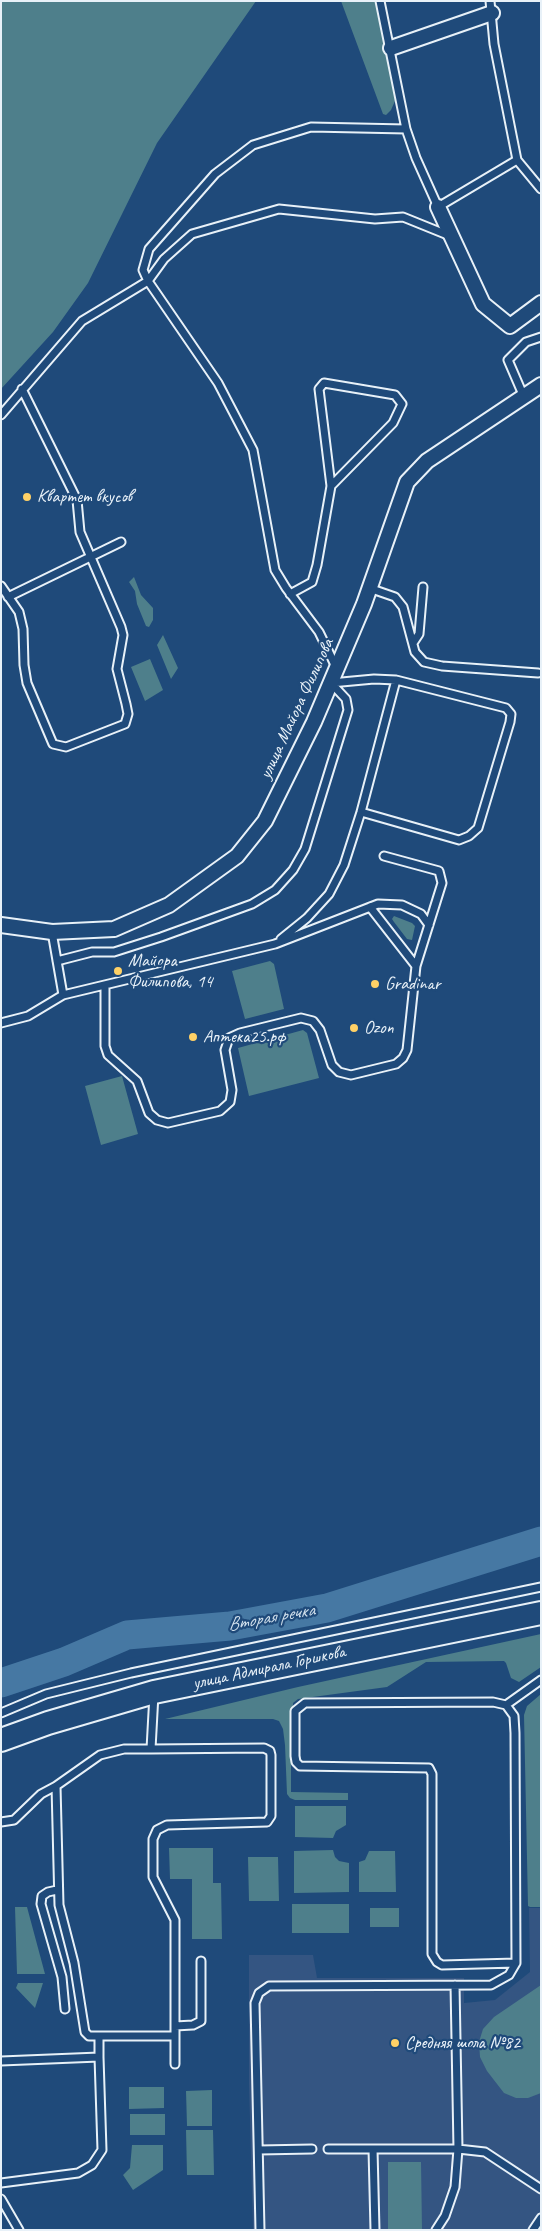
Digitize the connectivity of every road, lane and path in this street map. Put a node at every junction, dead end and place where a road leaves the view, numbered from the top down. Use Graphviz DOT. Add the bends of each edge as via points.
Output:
graph roads {
  1 [pos="380,1"];
  2 [pos="491,7"];
  3 [pos="391,48"];
  4 [pos="406,129"];
  5 [pos="517,160"];
  6 [pos="541,189"];
  7 [pos="438,207"];
  8 [pos="451,236"];
  9 [pos="148,281"];
  10 [pos="541,303"];
  11 [pos="541,337"];
  12 [pos="541,385"];
  13 [pos="22,389"];
  14 [pos="524,397"];
  15 [pos="1,415"];
  16 [pos="331,486"];
  17 [pos="121,542"];
  18 [pos="92,556"];
  19 [pos="1,586"];
  20 [pos="423,587"];
  21 [pos="369,588"];
  22 [pos="290,594"];
  23 [pos="8,597"];
  24 [pos="413,644"];
  25 [pos="538,673"];
  26 [pos="334,676"];
  27 [pos="396,680"];
  28 [pos="361,812"];
  29 [pos="384,856"];
  30 [pos="370,907"];
  31 [pos="1,925"];
  32 [pos="429,925"];
  33 [pos="52,932"];
  34 [pos="275,944"];
  35 [pos="57,961"];
  36 [pos="416,966"];
  37 [pos="105,985"];
  38 [pos="63,994"];
  39 [pos="1,1023"];
  40 [pos="541,1587"];
  41 [pos="541,1613"];
  42 [pos="541,1680"];
  43 [pos="154,1692"];
  44 [pos="506,1705"];
  45 [pos="1,1712"];
  46 [pos="1,1740"];
  47 [pos="151,1749"];
  48 [pos="56,1786"];
  49 [pos="1,1822"];
  50 [pos="57,1890"];
  51 [pos="201,1961"];
  52 [pos="516,1963"];
  53 [pos="455,1985"];
  54 [pos="65,2009"];
  55 [pos="175,2026"];
  56 [pos="99,2036"];
  57 [pos="175,2036"];
  58 [pos="99,2057"];
  59 [pos="1,2061"];
  60 [pos="175,2064"];
  61 [pos="312,2149"];
  62 [pos="328,2149"];
  63 [pos="372,2149"];
  64 [pos="458,2149"];
  65 [pos="259,2150"];
  66 [pos="1,2183"];
  67 [pos="541,2189"];
  68 [pos="1,2199"];
  69 [pos="541,2218"];
  70 [pos="19,2230"];
  71 [pos="260,2230"];
  72 [pos="375,2230"];
  73 [pos="436,2230"];
  74 [pos="533,2230"];
  1 -- 3 [label="lane"];
  2 -- 3 [label="street"];
  2 -- 5 [label="lane" via="494,44"];
  3 -- 4 [label="lane"];
  4 -- 7 [label="lane"];
  4 -- 9 [label="lane" via="311,127 253,145 215,174 149,249 144,270"];
  5 -- 6 [label="lane"];
  5 -- 7 [label="lane"];
  7 -- 8 [label="street"];
  8 -- 9 [label="lane" via="403,217 375,219 279,209 192,234 164,259"];
  8 -- 10 [label="street" via="483,304 510,326"];
  9 -- 13 [label="lane" via="82,321"];
  9 -- 22 [label="lane" via="218,383 252,450 275,570"];
  11 -- 14 [label="lane" via="526,342 508,360"];
  12 -- 14 [label="street, улица Майора Филипова"];
  13 -- 15 [label="lane"];
  13 -- 18 [label="lane" via="77,500 80,532"];
  14 -- 21 [label="street, улица Майора Филипова" via="427,461 407,482"];
  16 -- 16 [label="lane" via="319,389 324,383 395,395 402,404 393,423"];
  16 -- 22 [label="lane" via="312,582"];
  17 -- 18 [label="lane"];
  18 -- 23 [label="lane"];
  18 -- 23 [label="lane" via="123,635 117,669 128,714 125,724 66,747 53,744 27,683 21,621 19,612"];
  19 -- 23 [label="lane"];
  20 -- 24 [label="lane" via="419,634"];
  21 -- 24 [label="lane" via="395,597 403,607"];
  21 -- 26 [label="street, улица Майора Филипова"];
  22 -- 26 [label="lane" via="319,632"];
  24 -- 25 [label="lane" via="424,662"];
  26 -- 27 [label="lane"];
  26 -- 33 [label="street, улица Майора Филипова" via="265,820 237,856 169,905 114,929"];
  26 -- 35 [label="lane" via="348,710 305,849 293,870 275,890 252,904 161,937 114,952 92,952"];
  27 -- 28 [label="lane"];
  27 -- 28 [label="lane" via="506,708 511,714 510,722 478,828 469,836 459,840"];
  28 -- 34 [label="lane" via="344,866 329,894 307,918"];
  29 -- 32 [label="lane" via="440,871 442,883"];
  30 -- 32 [label="lane" via="402,905 421,914"];
  30 -- 34 [label="lane"];
  30 -- 36 [label="lane"];
  31 -- 33 [label="street, улица Майора Филипова"];
  32 -- 36 [label="lane"];
  33 -- 35 [label="lane"];
  34 -- 37 [label="lane"];
  35 -- 38 [label="lane"];
  36 -- 37 [label="lane" via="407,1050 396,1064 351,1075 339,1072 332,1066 320,1030 313,1021 301,1018 240,1033 229,1038 225,1050 232,1090 230,1102 220,1111 168,1123 149,1113 137,1081 108,1055 105,1046"];
  37 -- 38 [label="lane"];
  38 -- 39 [label="lane" via="28,1016"];
  40 -- 45 [label="lane" via="131,1673 46,1694"];
  41 -- 43 [label="main road, улица Адмирала Горшкова"];
  42 -- 44 [label="lane"];
  43 -- 46 [label="main road, улица Адмирала Горшкова"];
  43 -- 47 [label="lane"];
  44 -- 52 [label="lane" via="514,1716 515,1733"];
  44 -- 52 [label="lane" via="493,1702 305,1703 295,1711 295,1756 300,1766 429,1768 432,1774 432,1954 442,1965"];
  47 -- 48 [label="lane" via="105,1753"];
  47 -- 55 [label="lane" via="264,1748 271,1755 271,1816 267,1822 167,1825 157,1830 153,1839 153,1877 175,1920"];
  48 -- 49 [label="lane" via="41,1794 14,1820"];
  48 -- 50 [label="lane"];
  50 -- 54 [label="lane" via="42,1896 41,1906 62,1977"];
  50 -- 56 [label="lane" via="74,1963 85,2032 89,2036"];
  51 -- 55 [label="lane" via="201,2021"];
  52 -- 53 [label="lane" via="509,1975 491,1985"];
  53 -- 64 [label="lane"];
  53 -- 65 [label="lane" via="268,1986 258,1993 255,2003"];
  55 -- 57 [label="lane"];
  56 -- 57 [label="lane"];
  56 -- 58 [label="lane"];
  57 -- 60 [label="lane"];
  58 -- 59 [label="lane"];
  58 -- 66 [label="lane" via="102,2150 92,2165 78,2173"];
  61 -- 65 [label="lane"];
  62 -- 63 [label="lane"];
  63 -- 64 [label="lane"];
  63 -- 72 [label="lane"];
  64 -- 67 [label="lane" via="486,2152"];
  64 -- 73 [label="lane" via="456,2187"];
  65 -- 71 [label="lane"];
  68 -- 70 [label="lane"];
  69 -- 74 [label="lane"];
}
